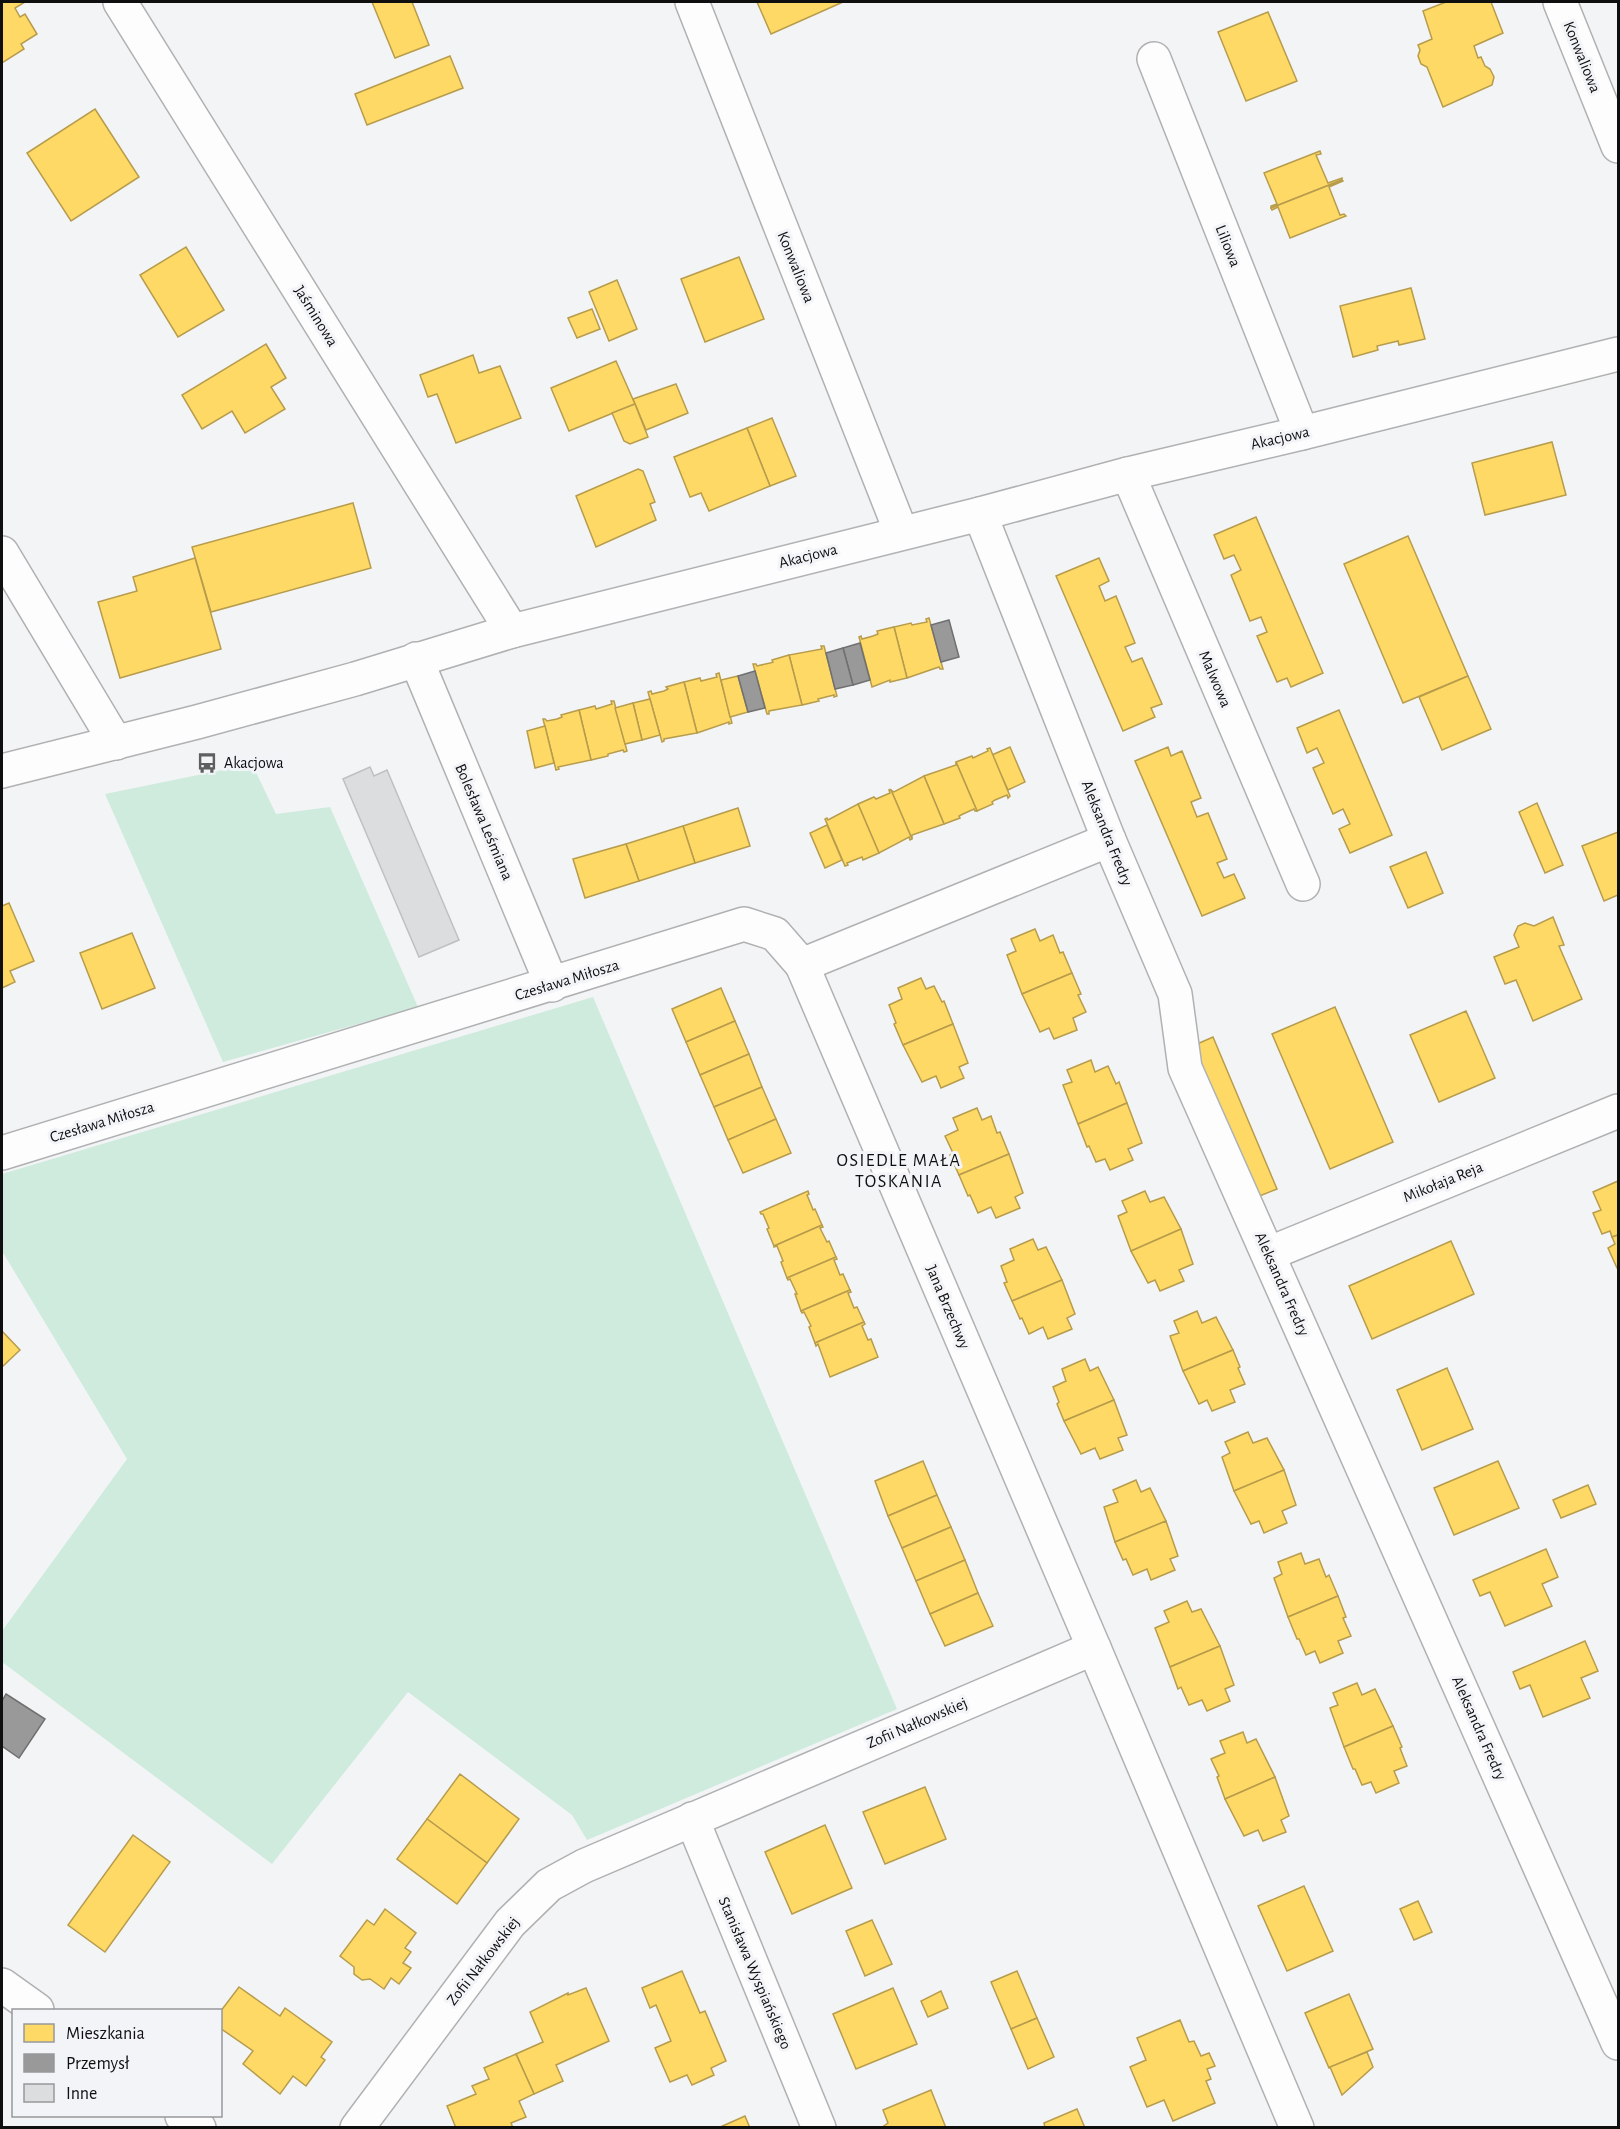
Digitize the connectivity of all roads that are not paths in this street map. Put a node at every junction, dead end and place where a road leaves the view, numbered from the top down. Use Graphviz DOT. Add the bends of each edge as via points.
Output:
graph roads {
  1 [pos="120,2"];
  2 [pos="692,2"];
  3 [pos="1560,2"];
  4 [pos="1154,59"];
  5 [pos="1618,146"];
  6 [pos="1618,354"];
  7 [pos="1302,433"];
  8 [pos="1128,474"];
  9 [pos="980,514"];
  10 [pos="901,532"];
  11 [pos="2,554"];
  12 [pos="512,631"];
  13 [pos="416,659"];
  14 [pos="116,743"];
  15 [pos="2,771"];
  16 [pos="1109,840"];
  17 [pos="1303,884"];
  18 [pos="802,965"];
  19 [pos="552,985"];
  20 [pos="1618,1111"];
  21 [pos="2,1154"];
  22 [pos="1268,1254"];
  23 [pos="1094,1648"];
  24 [pos="692,1819"];
  25 [pos="2,1985"];
  26 [pos="36,2009"];
  27 [pos="1618,2043"];
  28 [pos="185,2117"];
  29 [pos="199,2127"];
  30 [pos="357,2127"];
  31 [pos="819,2127"];
  32 [pos="1297,2127"];
  1 -- 12 [label="street, Jaśminowa"];
  2 -- 10 [label="street, Konwaliowa"];
  3 -- 5 [label="street, Konwaliowa"];
  4 -- 7 [label="street, Liliowa"];
  6 -- 7 [label="street, Akacjowa"];
  7 -- 8 [label="street, Akacjowa"];
  8 -- 9 [label="street, Akacjowa"];
  8 -- 17 [label="street, Malwowa"];
  9 -- 10 [label="street, Akacjowa"];
  9 -- 16 [label="street, Aleksandra Fredry"];
  10 -- 12 [label="street, Akacjowa"];
  11 -- 14 [label="street"];
  12 -- 13 [label="street, Akacjowa"];
  13 -- 14 [label="street, Akacjowa"];
  13 -- 19 [label="street, Bolesława Leśmiana"];
  14 -- 15 [label="street, Akacjowa"];
  16 -- 18 [label="street"];
  16 -- 22 [label="street, Aleksandra Fredry" via="1175,994 1185,1068"];
  18 -- 19 [label="street, Czesława Miłosza" via="775,934 744,924"];
  18 -- 23 [label="street, Jana Brzechwy"];
  19 -- 21 [label="street, Czesława Miłosza"];
  20 -- 22 [label="street, Mikołaja Reja"];
  22 -- 27 [label="street, Aleksandra Fredry"];
  23 -- 24 [label="street, Zofii Nałkowskiej"];
  23 -- 32 [label="street"];
  24 -- 30 [label="street, Zofii Nałkowskiej" via="584,1866 549,1886 510,1923"];
  24 -- 31 [label="street, Stanisława Wyspiańskiego"];
  25 -- 26 [label="street"];
  28 -- 29 [label="street"];
}
